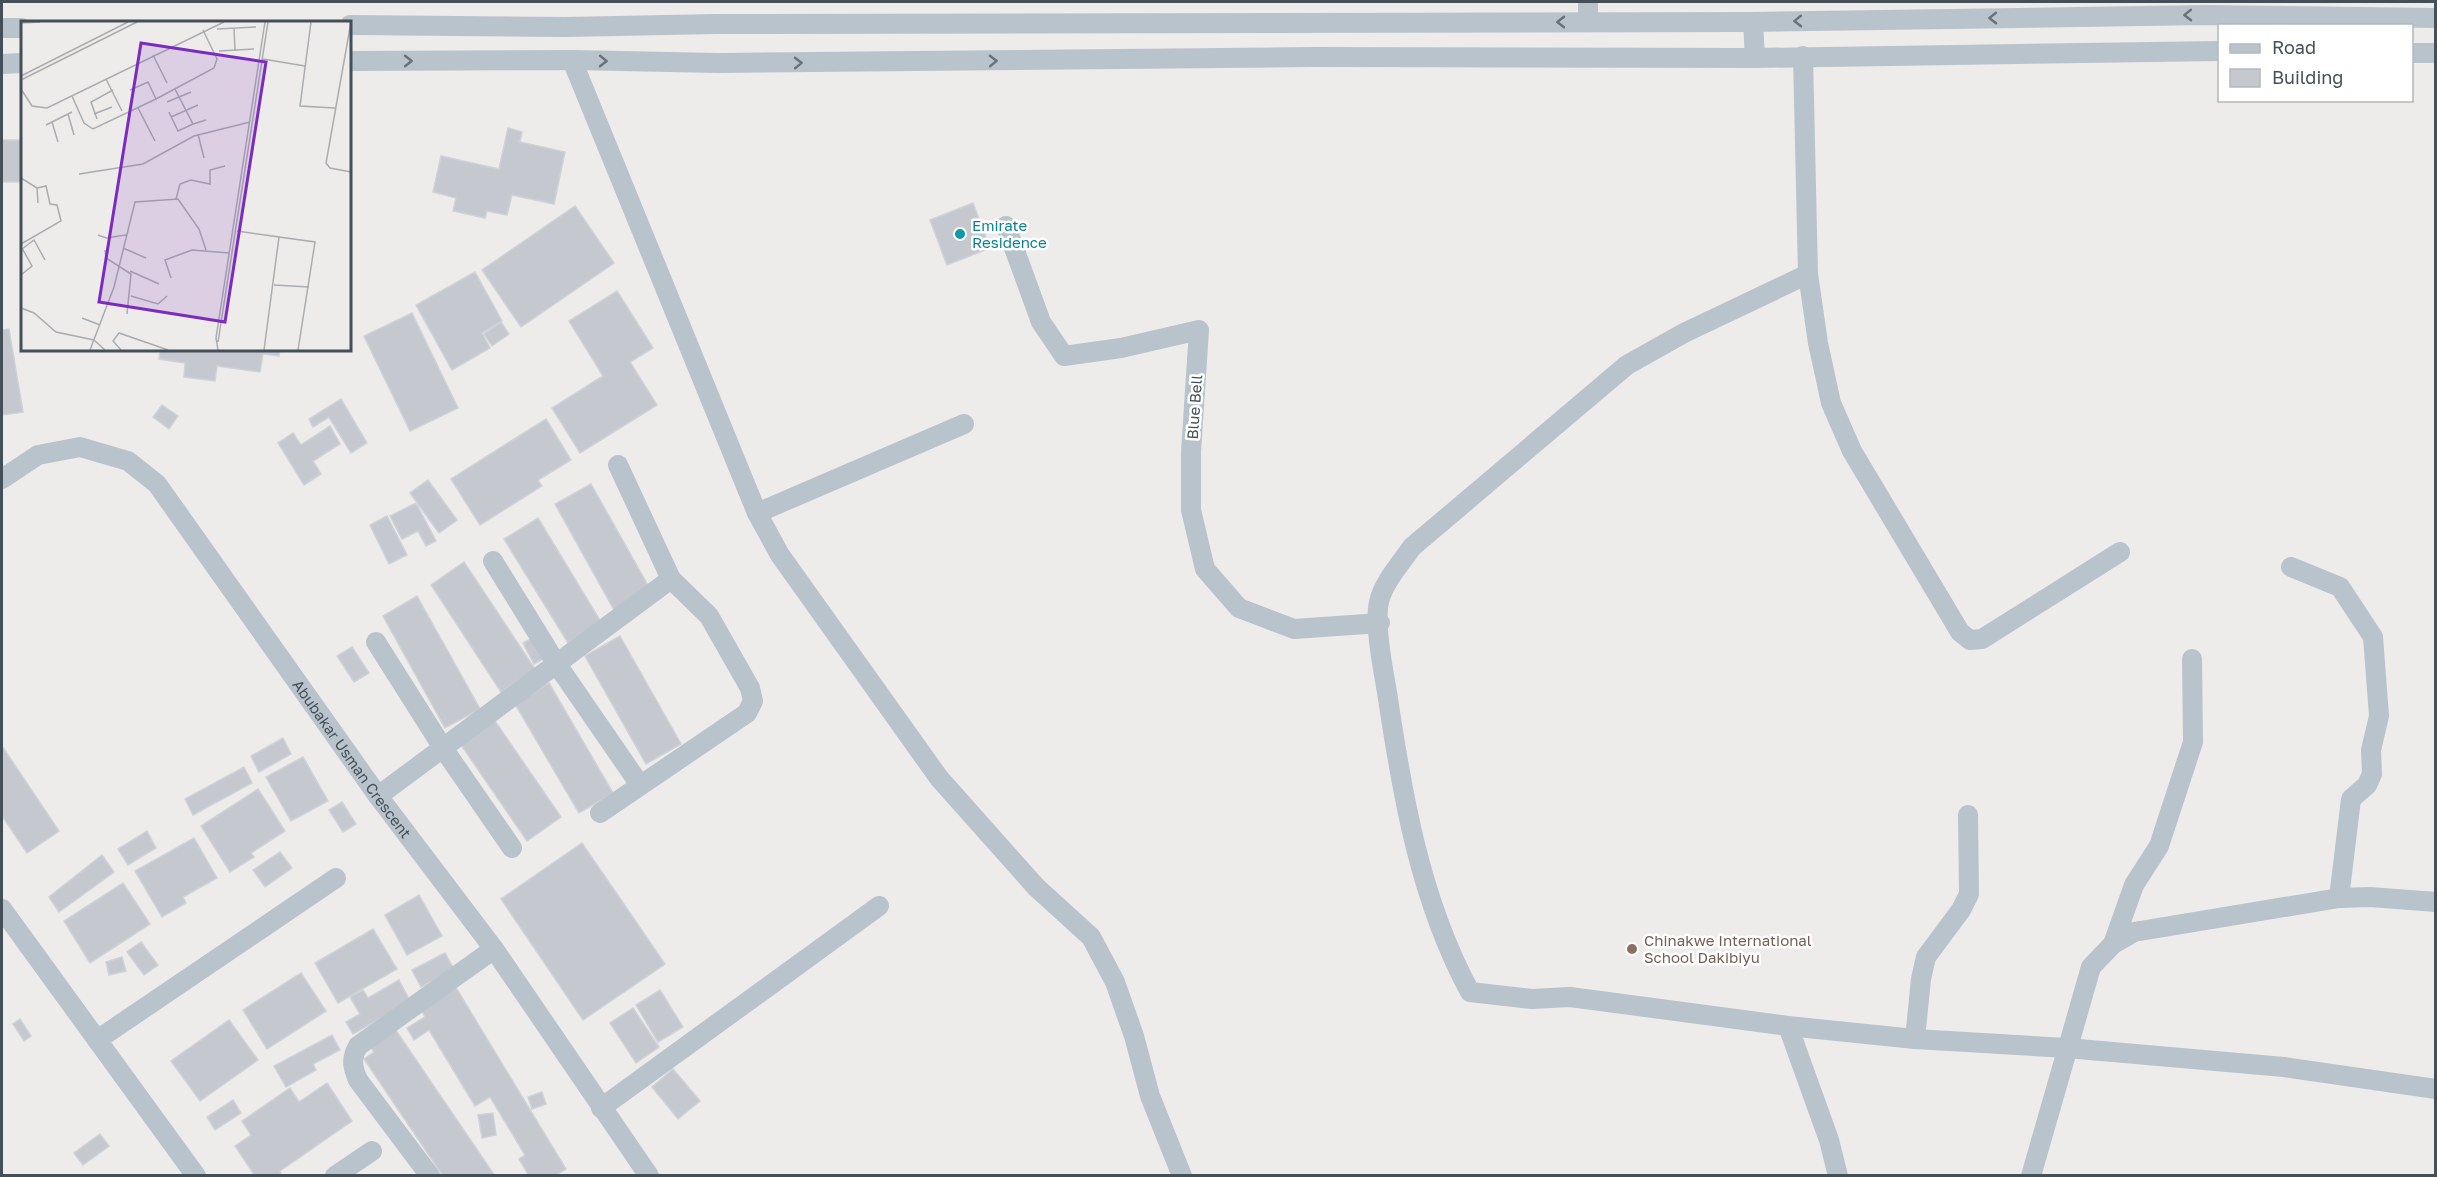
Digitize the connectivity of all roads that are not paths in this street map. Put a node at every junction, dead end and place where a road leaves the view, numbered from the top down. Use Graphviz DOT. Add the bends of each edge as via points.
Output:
graph roads {
  1 [pos="1588,2"];
  2 [pos="2436,18"];
  3 [pos="1588,22"];
  4 [pos="1753,22"];
  5 [pos="351,25"];
  6 [pos="2,28"];
  7 [pos="21,28"];
  8 [pos="2218,51"];
  9 [pos="2413,53"];
  10 [pos="2436,53"];
  11 [pos="1803,56"];
  12 [pos="1755,58"];
  13 [pos="572,60"];
  14 [pos="351,61"];
  15 [pos="21,63"];
  16 [pos="2,64"];
  17 [pos="1006,225"];
  18 [pos="1808,274"];
  19 [pos="964,424"];
  20 [pos="618,465"];
  21 [pos="2,480"];
  22 [pos="756,513"];
  23 [pos="2120,552"];
  24 [pos="493,561"];
  25 [pos="2291,567"];
  26 [pos="671,579"];
  27 [pos="1380,623"];
  28 [pos="376,642"];
  29 [pos="2192,659"];
  30 [pos="556,663"];
  31 [pos="443,748"];
  32 [pos="640,785"];
  33 [pos="378,796"];
  34 [pos="600,813"];
  35 [pos="1968,815"];
  36 [pos="512,848"];
  37 [pos="336,878"];
  38 [pos="2339,898"];
  39 [pos="2436,902"];
  40 [pos="879,906"];
  41 [pos="2,909"];
  42 [pos="2113,944"];
  43 [pos="494,949"];
  44 [pos="1788,1026"];
  45 [pos="1915,1039"];
  46 [pos="97,1040"];
  47 [pos="2067,1048"];
  48 [pos="2436,1089"];
  49 [pos="600,1108"];
  50 [pos="372,1151"];
  51 [pos="196,1176"];
  52 [pos="335,1176"];
  53 [pos="430,1176"];
  54 [pos="649,1176"];
  55 [pos="1182,1176"];
  56 [pos="1838,1176"];
  57 [pos="2031,1176"];
  1 -- 3 [label="street"];
  2 -- 4 [label="street, one-way" via="2205,15"];
  3 -- 4 [label="street"];
  3 -- 5 [label="street, one-way"];
  4 -- 12 [label="street"];
  6 -- 7 [label="street"];
  8 -- 11 [label="street"];
  9 -- 10 [label="street"];
  11 -- 12 [label="street"];
  11 -- 18 [label="street"];
  13 -- 12 [label="street, one-way" via="718,63 1312,57"];
  14 -- 13 [label="street, one-way"];
  13 -- 22 [label="street"];
  15 -- 16 [label="street"];
  17 -- 27 [label="street, Blue Bell" via="1041,322 1064,356 1199,330 1191,510 1205,569 1239,608 1294,629"];
  18 -- 23 [label="street" via="1831,403 1852,451 1960,632 1970,640 1982,639"];
  18 -- 27 [label="street" via="1627,365 1412,548 1379,602"];
  19 -- 22 [label="street"];
  20 -- 26 [label="street"];
  21 -- 33 [label="street, Abubakar Usman Crescent" via="38,455 80,447 128,461 157,484"];
  22 -- 55 [label="street" via="780,555 939,778 1049,901 1091,937 1115,982 1150,1096"];
  24 -- 30 [label="street"];
  25 -- 38 [label="street" via="2340,587 2373,637 2379,716 2371,750 2372,774 2367,785 2351,799"];
  26 -- 30 [label="street"];
  26 -- 32 [label="street" via="709,616 750,688 753,701 747,712"];
  27 -- 44 [label="street" via="1381,656 1401,788 1434,909 1452,959 1470,992 1532,999 1570,997"];
  28 -- 31 [label="street"];
  29 -- 42 [label="street" via="2193,742 2159,846 2134,885"];
  30 -- 31 [label="street"];
  30 -- 32 [label="street"];
  31 -- 33 [label="street"];
  31 -- 36 [label="street"];
  32 -- 34 [label="street"];
  33 -- 43 [label="street, Abubakar Usman Crescent"];
  35 -- 45 [label="street" via="1969,894 1926,957"];
  37 -- 46 [label="street"];
  38 -- 39 [label="street"];
  38 -- 42 [label="street" via="2134,932"];
  40 -- 49 [label="street"];
  41 -- 46 [label="street"];
  42 -- 47 [label="street" via="2091,967"];
  43 -- 49 [label="street, Abubakar Usman Crescent"];
  43 -- 53 [label="street" via="358,1046 353,1055 352,1066 358,1080"];
  44 -- 45 [label="street"];
  44 -- 56 [label="street"];
  45 -- 47 [label="street"];
  46 -- 51 [label="street"];
  47 -- 48 [label="street" via="2284,1067"];
  47 -- 57 [label="street"];
  49 -- 54 [label="street, Abubakar Usman Crescent"];
  50 -- 52 [label="street"];
}
